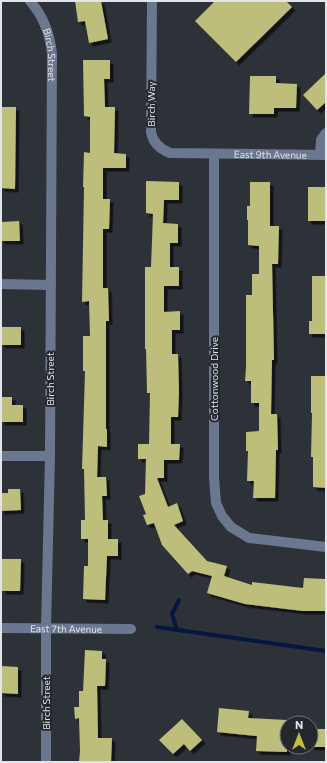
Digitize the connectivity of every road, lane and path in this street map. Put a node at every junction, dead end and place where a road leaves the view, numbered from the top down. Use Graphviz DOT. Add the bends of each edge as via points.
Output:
graph roads {
  1 [pos="30,1"];
  2 [pos="152,1"];
  3 [pos="326,133"];
  4 [pos="214,154"];
  5 [pos="323,155"];
  6 [pos="1,284"];
  7 [pos="51,285"];
  8 [pos="1,456"];
  9 [pos="50,456"];
  10 [pos="326,547"];
  11 [pos="1,628"];
  12 [pos="46,628"];
  13 [pos="131,630"];
  14 [pos="46,762"];
  1 -- 7 [label="street, Birch Street" via="46,24 52,54"];
  2 -- 4 [label="street, Birch Way" via="152,136 156,145 170,153"];
  3 -- 5 [label="street" via="322,140"];
  4 -- 5 [label="street, East 9th Avenue"];
  4 -- 10 [label="street, Cottonwood Drive" via="216,503 231,527 249,538"];
  6 -- 7 [label="street"];
  7 -- 9 [label="street, Birch Street"];
  8 -- 9 [label="street"];
  9 -- 12 [label="street, Birch Street"];
  11 -- 12 [label="street, East 7th Avenue"];
  12 -- 13 [label="street, East 7th Avenue"];
  12 -- 14 [label="street, Birch Street"];
}
